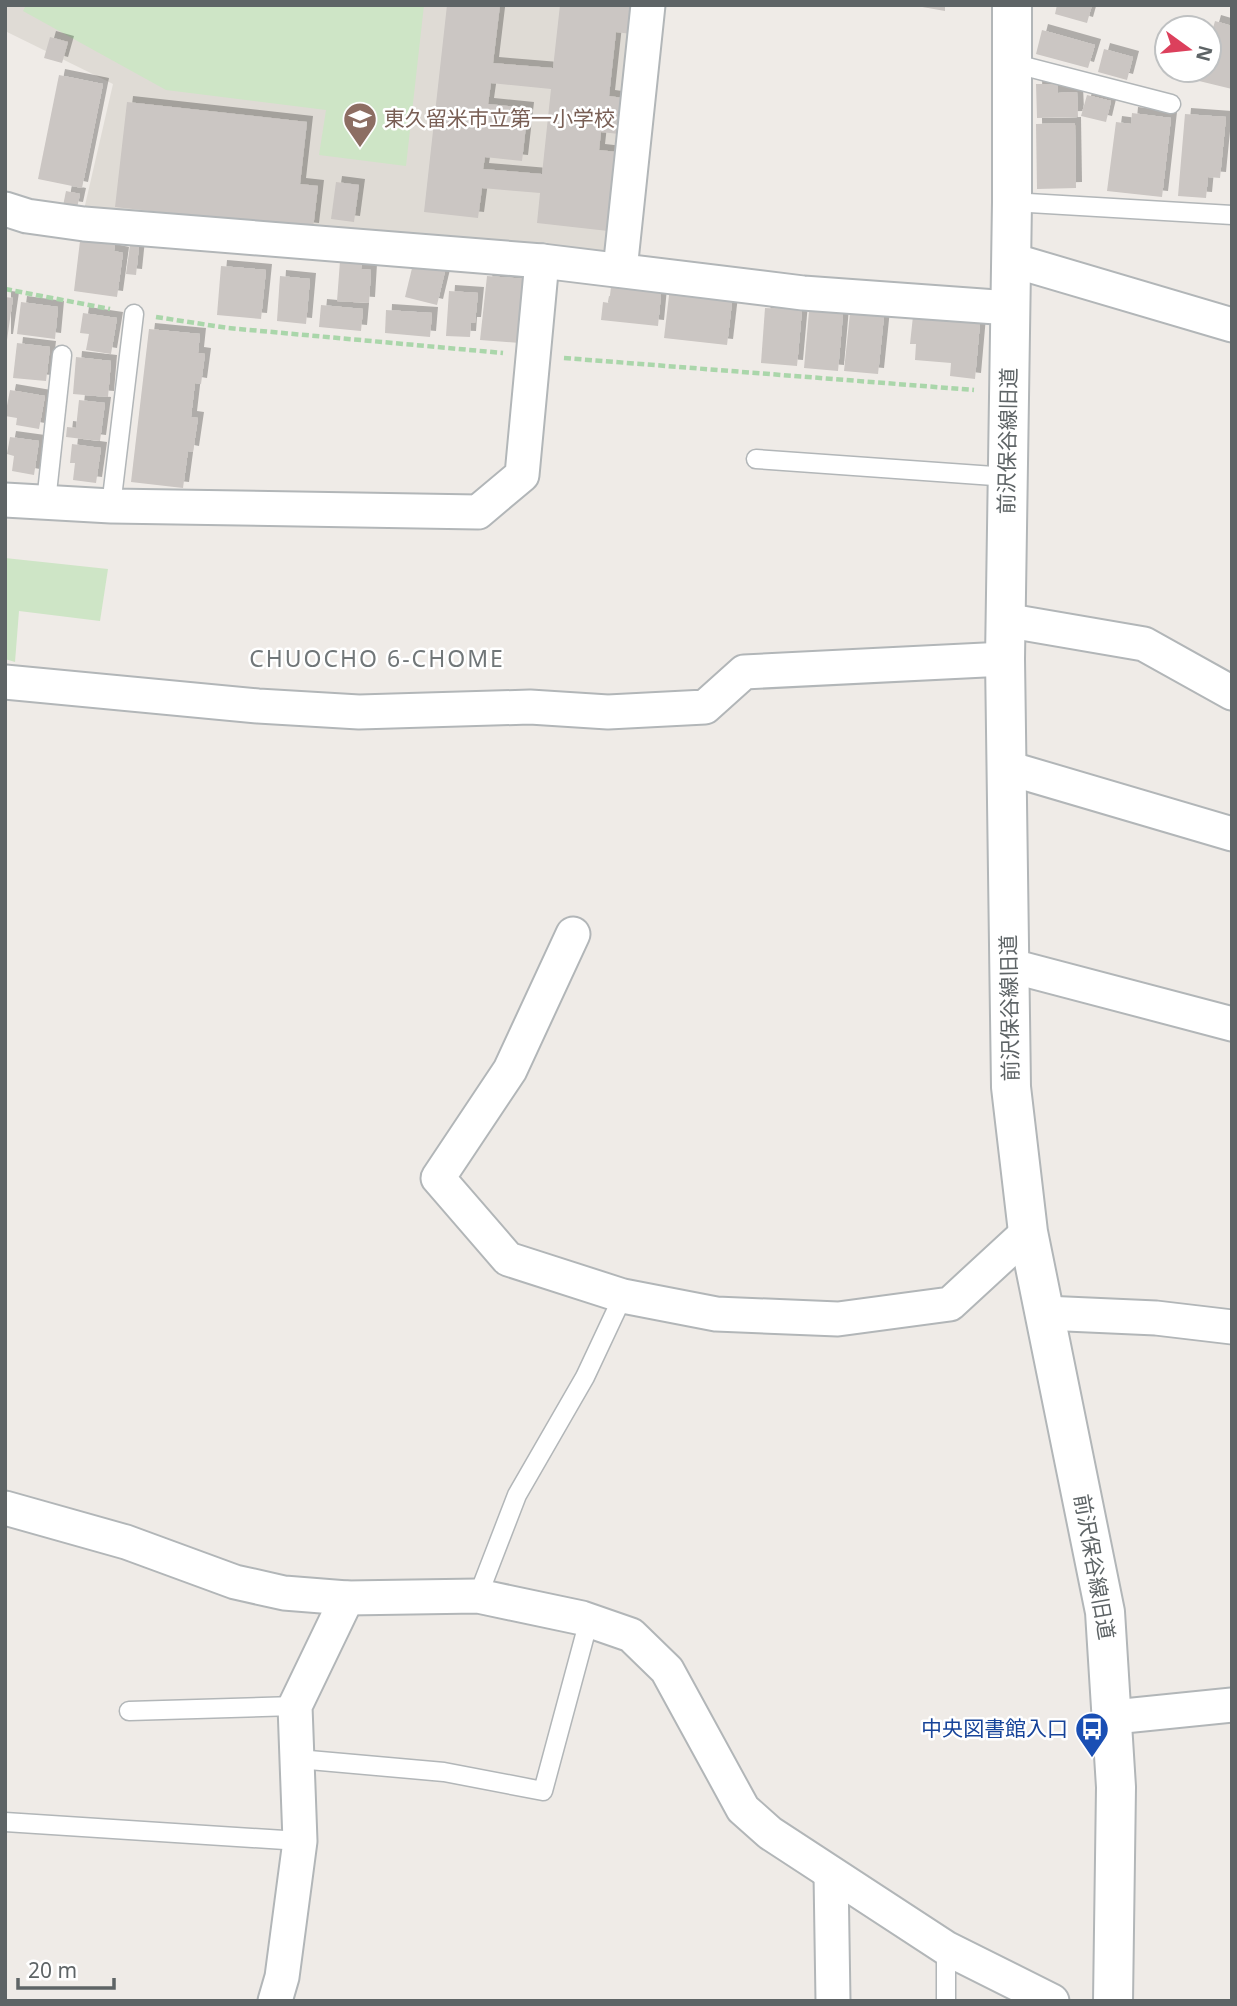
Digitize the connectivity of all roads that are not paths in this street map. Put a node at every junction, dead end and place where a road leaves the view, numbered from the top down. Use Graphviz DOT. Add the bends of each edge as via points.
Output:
graph roads {
  1 [pos="648,5"];
  2 [pos="1012,5"];
  3 [pos="1012,63"];
  4 [pos="1171,104"];
  5 [pos="1013,202"];
  6 [pos="5,209"];
  7 [pos="1232,215"];
  8 [pos="1012,260"];
  9 [pos="542,261"];
  10 [pos="620,270"];
  11 [pos="1010,308"];
  12 [pos="134,314"];
  13 [pos="1232,325"];
  14 [pos="62,355"];
  15 [pos="756,459"];
  16 [pos="1008,477"];
  17 [pos="5,500"];
  18 [pos="46,502"];
  19 [pos="111,506"];
  20 [pos="1006,620"];
  21 [pos="1005,659"];
  22 [pos="5,682"];
  23 [pos="1232,693"];
  24 [pos="1008,768"];
  25 [pos="1232,834"];
  26 [pos="573,934"];
  27 [pos="1008,965"];
  28 [pos="1232,1024"];
  29 [pos="1028,1232"];
  30 [pos="623,1296"];
  31 [pos="1044,1313"];
  32 [pos="1232,1327"];
  33 [pos="5,1508"];
  34 [pos="478,1596"];
  35 [pos="347,1598"];
  36 [pos="589,1620"];
  37 [pos="1232,1705"];
  38 [pos="295,1706"];
  39 [pos="129,1710"];
  40 [pos="1114,1717"];
  41 [pos="299,1759"];
  42 [pos="5,1822"];
  43 [pos="300,1841"];
  44 [pos="831,1874"];
  45 [pos="946,1948"];
  46 [pos="275,2001"];
  47 [pos="833,2001"];
  48 [pos="946,2001"];
  49 [pos="1052,2001"];
  50 [pos="1112,2001"];
  1 -- 10 [label="street"];
  2 -- 3 [label="street, 前沢保谷線旧道"];
  3 -- 4 [label="lane"];
  3 -- 5 [label="street, 前沢保谷線旧道"];
  5 -- 7 [label="lane"];
  5 -- 8 [label="street, 前沢保谷線旧道"];
  6 -- 9 [label="street" via="84,223"];
  8 -- 11 [label="street, 前沢保谷線旧道"];
  8 -- 13 [label="street"];
  9 -- 10 [label="street"];
  9 -- 19 [label="street" via="522,475 478,512"];
  10 -- 11 [label="street" via="803,293"];
  11 -- 16 [label="street, 前沢保谷線旧道"];
  12 -- 19 [label="lane"];
  14 -- 18 [label="lane"];
  15 -- 16 [label="lane"];
  16 -- 20 [label="street, 前沢保谷線旧道"];
  17 -- 18 [label="street"];
  18 -- 19 [label="street"];
  20 -- 21 [label="street, 前沢保谷線旧道"];
  20 -- 23 [label="street" via="1144,644"];
  21 -- 22 [label="street" via="744,671 705,707 608,712 530,706 359,712"];
  21 -- 24 [label="street, 前沢保谷線旧道"];
  24 -- 25 [label="street"];
  24 -- 27 [label="street, 前沢保谷線旧道"];
  26 -- 30 [label="street" via="510,1070 438,1178 508,1259"];
  27 -- 28 [label="street"];
  27 -- 29 [label="street, 前沢保谷線旧道" via="1011,1087"];
  29 -- 30 [label="street" via="950,1304 838,1320 716,1314"];
  29 -- 31 [label="street, 前沢保谷線旧道"];
  30 -- 34 [label="lane" via="586,1377 517,1495"];
  31 -- 32 [label="street"];
  31 -- 40 [label="street, 前沢保谷線旧道" via="1105,1612"];
  33 -- 35 [label="street" via="126,1542 235,1582 284,1593"];
  34 -- 35 [label="street"];
  34 -- 36 [label="street"];
  35 -- 38 [label="street"];
  36 -- 41 [label="lane" via="543,1791 444,1772"];
  36 -- 44 [label="street" via="631,1635 667,1670 743,1809"];
  37 -- 40 [label="street"];
  38 -- 39 [label="lane"];
  38 -- 41 [label="street"];
  40 -- 50 [label="street, 前沢保谷線旧道"];
  41 -- 43 [label="street"];
  42 -- 43 [label="lane"];
  43 -- 46 [label="street"];
  44 -- 45 [label="street"];
  44 -- 47 [label="street"];
  45 -- 48 [label="lane"];
  45 -- 49 [label="street"];
}
